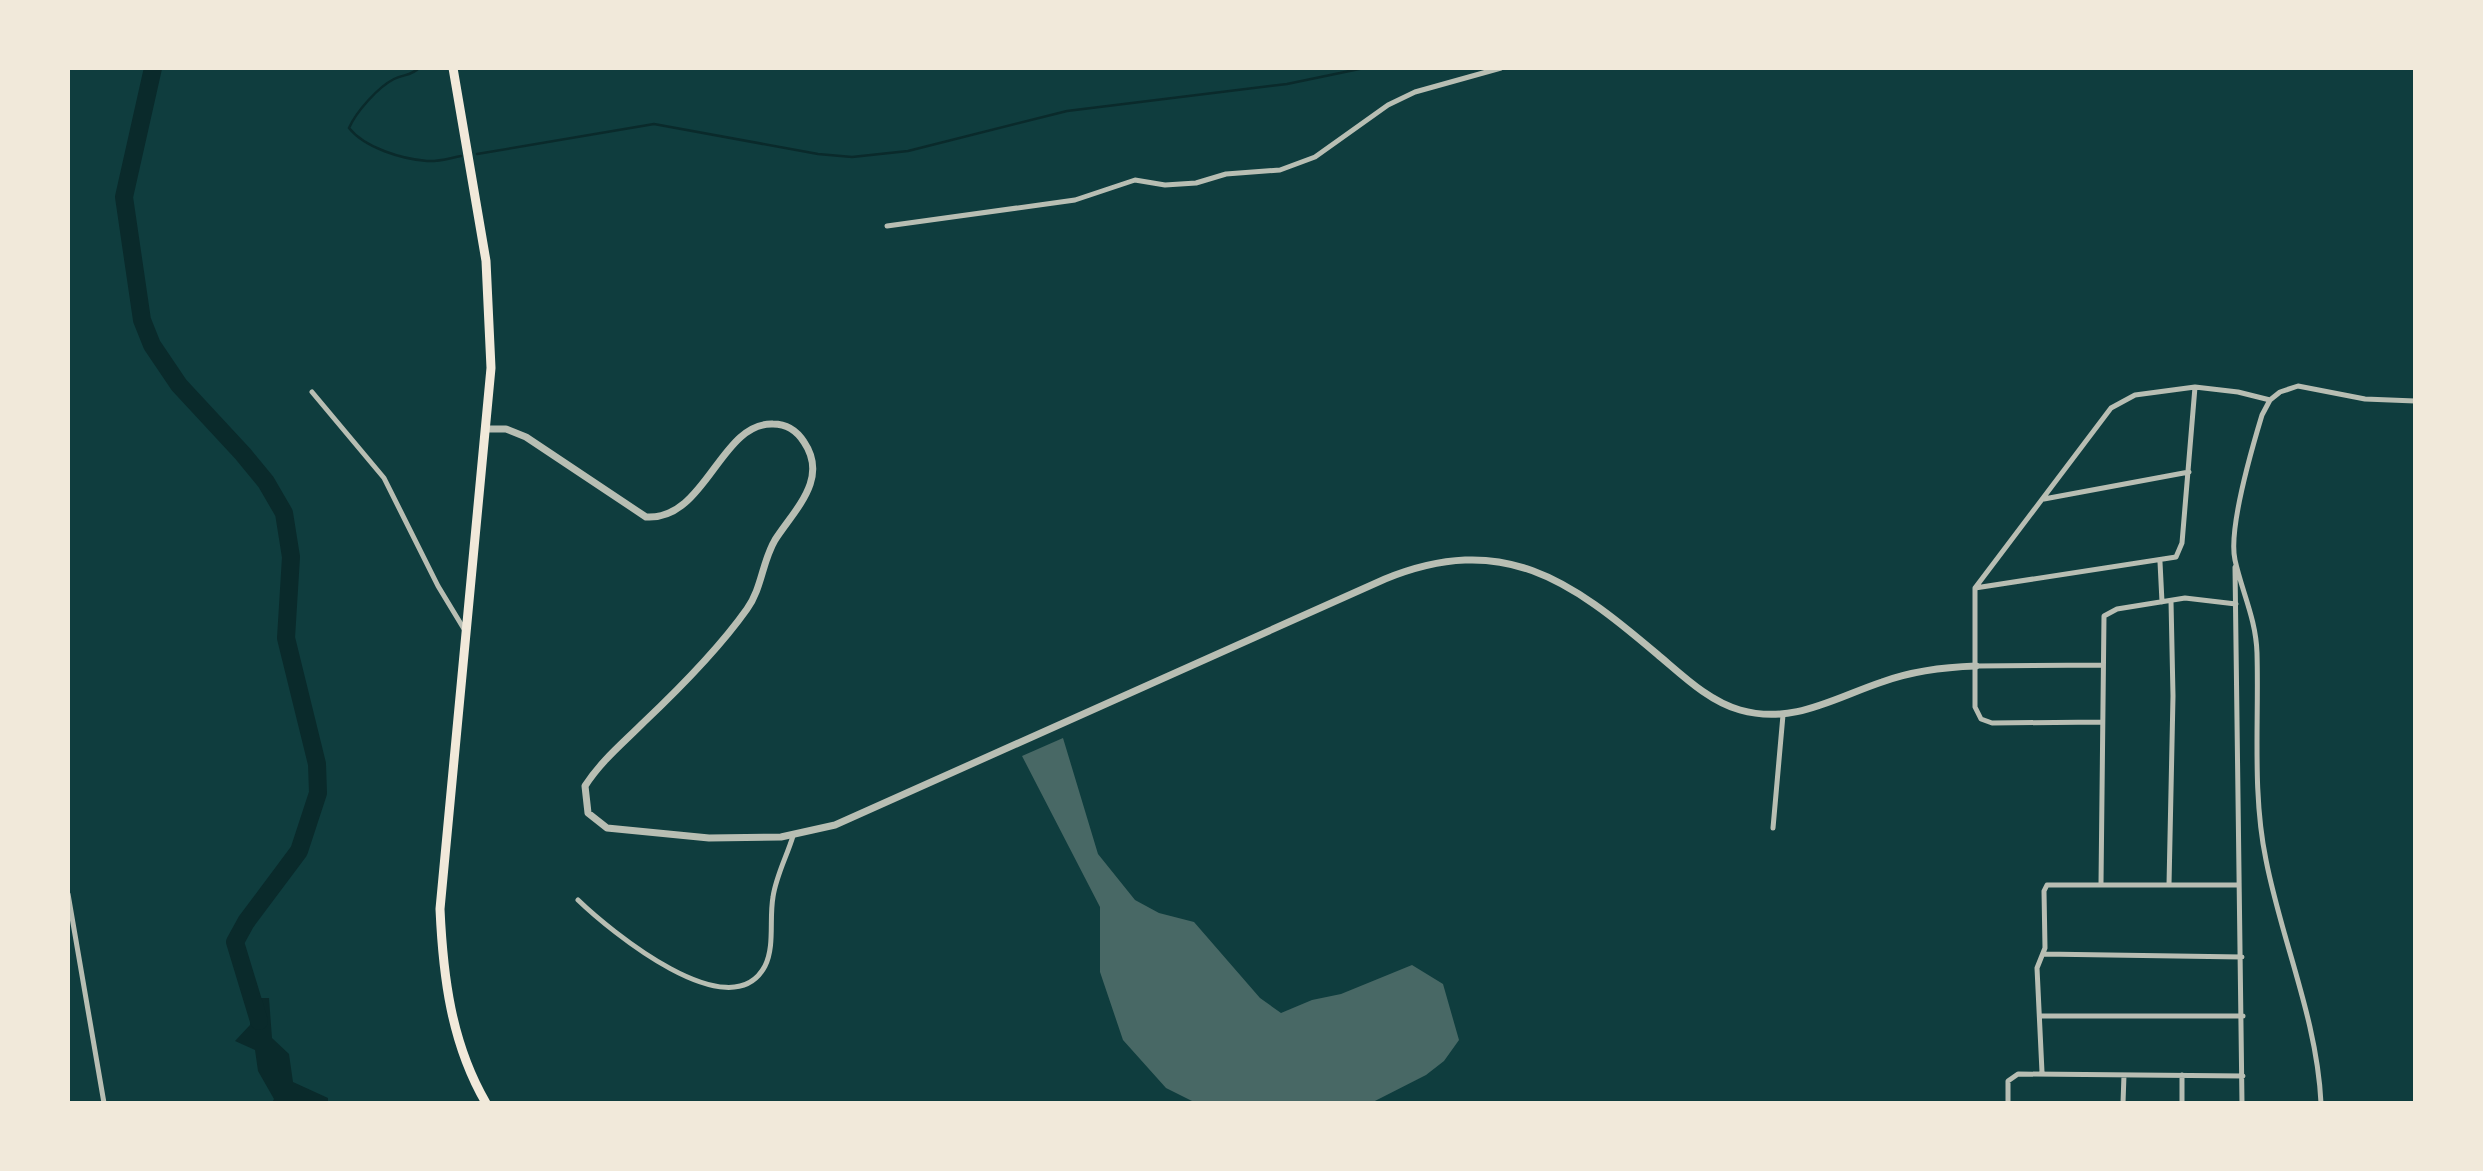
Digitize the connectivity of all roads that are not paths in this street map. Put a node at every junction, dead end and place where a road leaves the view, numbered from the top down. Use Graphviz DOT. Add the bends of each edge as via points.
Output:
graph roads {
  1 [pos="453,68"];
  2 [pos="1501,68"];
  3 [pos="887,226"];
  4 [pos="2195,387"];
  5 [pos="312,392"];
  6 [pos="2270,400"];
  7 [pos="2415,401"];
  8 [pos="488,429"];
  9 [pos="2189,472"];
  10 [pos="2043,499"];
  11 [pos="2235,560"];
  12 [pos="2160,562"];
  13 [pos="1975,588"];
  14 [pos="2171,601"];
  15 [pos="2162,602"];
  16 [pos="2235,604"];
  17 [pos="464,629"];
  18 [pos="2103,665"];
  19 [pos="1976,666"];
  20 [pos="1783,715"];
  21 [pos="2101,722"];
  22 [pos="1773,828"];
  23 [pos="793,836"];
  24 [pos="2101,884"];
  25 [pos="2169,885"];
  26 [pos="2238,885"];
  27 [pos="68,894"];
  28 [pos="69,899"];
  29 [pos="578,900"];
  30 [pos="2043,954"];
  31 [pos="2242,957"];
  32 [pos="2041,1016"];
  33 [pos="2243,1016"];
  34 [pos="2042,1072"];
  35 [pos="2124,1075"];
  36 [pos="2182,1075"];
  37 [pos="2243,1076"];
  38 [pos="104,1103"];
  39 [pos="486,1103"];
  40 [pos="2008,1103"];
  41 [pos="2123,1103"];
  42 [pos="2182,1103"];
  43 [pos="2242,1103"];
  44 [pos="2321,1103"];
  1 -- 8 [label="main road" via="491,301"];
  2 -- 3 [label="street" via="1415,92 1388,105 1315,157 1280,170 1178,184 1135,180 1074,200"];
  4 -- 6 [label="street"];
  4 -- 9 [label="street"];
  4 -- 10 [label="street" via="2123,399 2111,408"];
  5 -- 17 [label="street" via="384,478"];
  6 -- 7 [label="street" via="2298,386 2365,399"];
  6 -- 11 [label="street" via="2255,436 2237,521"];
  8 -- 17 [label="main road"];
  8 -- 23 [label="street" via="506,429 526,437 633,511 654,518 679,509 747,431 773,424 801,436 810,451 814,474 810,488 774,543 756,595 698,667 593,773 584,793 588,813 607,828 731,838"];
  9 -- 10 [label="street"];
  9 -- 12 [label="street" via="2180,551"];
  10 -- 13 [label="street"];
  11 -- 16 [label="street"];
  11 -- 44 [label="street" via="2257,638 2257,745 2265,857 2312,1028"];
  12 -- 13 [label="street"];
  12 -- 15 [label="street"];
  13 -- 19 [label="street"];
  14 -- 15 [label="street"];
  14 -- 16 [label="street" via="2195,598"];
  14 -- 25 [label="street"];
  15 -- 18 [label="street" via="2107,612"];
  16 -- 26 [label="street"];
  17 -- 39 [label="main road" via="444,850 441,940 452,1018 463,1056"];
  18 -- 19 [label="street"];
  18 -- 21 [label="street"];
  19 -- 20 [label="street" via="1913,673 1816,709"];
  19 -- 21 [label="street" via="1975,707 1985,722"];
  20 -- 22 [label="street"];
  20 -- 23 [label="street" via="1739,710 1717,699 1562,582 1534,569 1499,561 1449,562 1385,579 848,819"];
  21 -- 24 [label="street"];
  23 -- 29 [label="street" via="773,894 769,957 761,973 747,984 721,988 686,976 606,928"];
  24 -- 25 [label="street"];
  24 -- 30 [label="street" via="2047,885 2043,891"];
  25 -- 26 [label="street"];
  26 -- 31 [label="street"];
  27 -- 28 [label="street"];
  28 -- 38 [label="street"];
  30 -- 31 [label="street"];
  30 -- 32 [label="street" via="2037,968"];
  31 -- 33 [label="street"];
  32 -- 33 [label="street"];
  32 -- 34 [label="street"];
  33 -- 37 [label="street"];
  34 -- 35 [label="street"];
  34 -- 40 [label="street" via="2010,1077"];
  35 -- 36 [label="street"];
  35 -- 41 [label="street"];
  36 -- 37 [label="street"];
  36 -- 42 [label="street"];
  37 -- 43 [label="street"];
}
